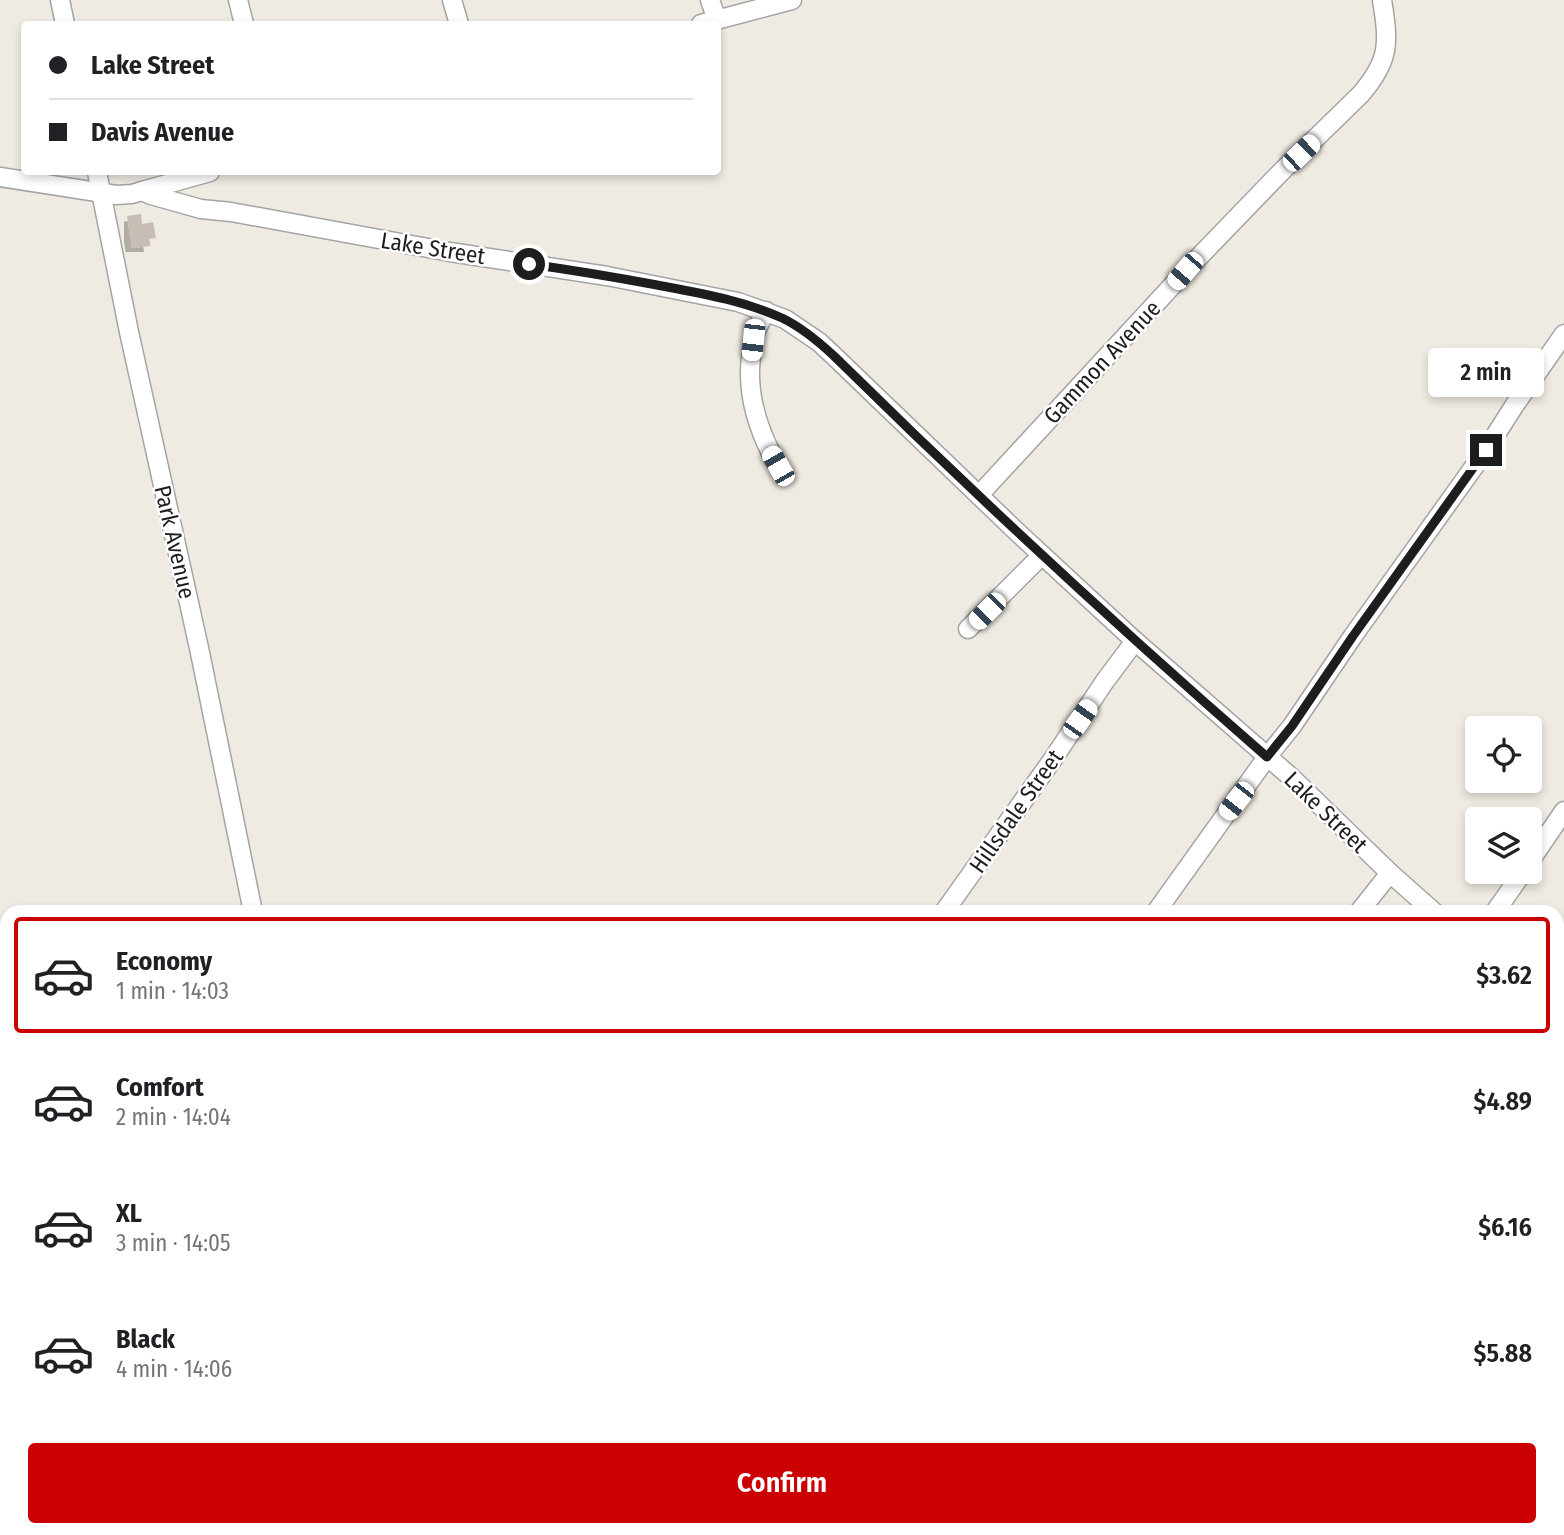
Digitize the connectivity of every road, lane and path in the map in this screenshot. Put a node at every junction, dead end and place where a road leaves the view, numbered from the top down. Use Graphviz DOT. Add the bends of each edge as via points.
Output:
graph roads {
  1 [pos="60,0"];
  2 [pos="238,0"];
  3 [pos="452,0"];
  4 [pos="710,0"];
  5 [pos="792,0"];
  6 [pos="1382,0"];
  7 [pos="64,21"];
  8 [pos="243,21"];
  9 [pos="458,21"];
  10 [pos="709,21"];
  11 [pos="713,21"];
  12 [pos="98,175"];
  13 [pos="198,175"];
  14 [pos="0,177"];
  15 [pos="142,191"];
  16 [pos="102,193"];
  17 [pos="766,311"];
  18 [pos="1564,334"];
  19 [pos="778,466"];
  20 [pos="979,495"];
  21 [pos="1042,555"];
  22 [pos="968,629"];
  23 [pos="1135,641"];
  24 [pos="1267,757"];
  25 [pos="1564,811"];
  26 [pos="1542,844"];
  27 [pos="1390,873"];
  28 [pos="1514,884"];
  29 [pos="252,905"];
  30 [pos="948,905"];
  31 [pos="1161,905"];
  32 [pos="1365,905"];
  33 [pos="1426,905"];
  34 [pos="1500,905"];
  1 -- 7 [label="street"];
  2 -- 8 [label="street"];
  3 -- 9 [label="street"];
  4 -- 10 [label="street"];
  5 -- 11 [label="street"];
  6 -- 20 [label="street, Gammon Avenue" via="1387,41 1384,60 1373,80 1196,260"];
  12 -- 16 [label="street, Park Avenue"];
  13 -- 15 [label="street"];
  14 -- 16 [label="street, Lake Street"];
  15 -- 16 [label="street, Lake Street"];
  15 -- 17 [label="street, Lake Street" via="201,209 607,276"];
  16 -- 29 [label="street, Park Avenue"];
  17 -- 19 [label="street" via="753,340 750,390"];
  17 -- 20 [label="street, Lake Street" via="819,342"];
  18 -- 24 [label="street"];
  20 -- 21 [label="street, Lake Street"];
  21 -- 22 [label="street"];
  21 -- 23 [label="street, Lake Street"];
  23 -- 24 [label="street, Lake Street"];
  23 -- 30 [label="street, Hillsdale Street"];
  24 -- 27 [label="street, Lake Street"];
  24 -- 31 [label="street"];
  25 -- 26 [label="street"];
  27 -- 32 [label="street"];
  27 -- 33 [label="street, Lake Street"];
  28 -- 34 [label="street"];
}
